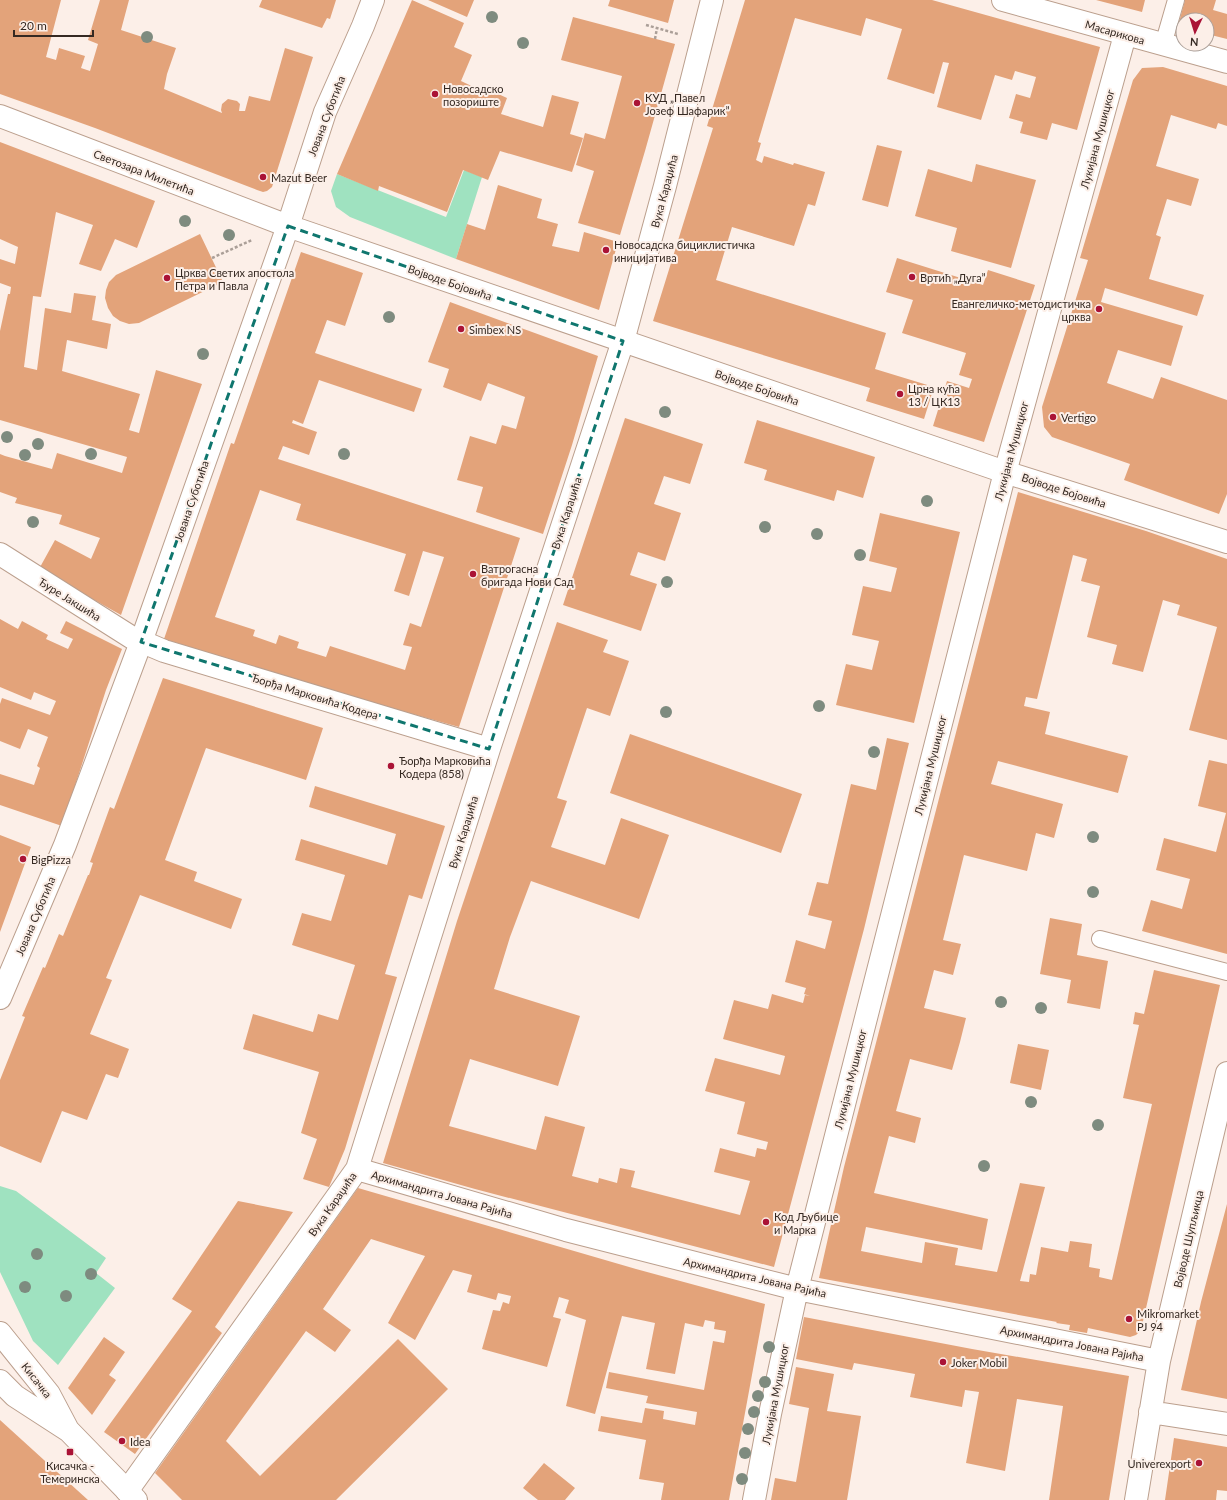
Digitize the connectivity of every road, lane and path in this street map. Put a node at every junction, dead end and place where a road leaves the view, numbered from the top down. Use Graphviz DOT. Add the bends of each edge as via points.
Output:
graph roads {
  1 [pos="373,0"];
  2 [pos="712,0"];
  3 [pos="1003,0"];
  4 [pos="1176,0"];
  5 [pos="646,25"];
  6 [pos="657,28"];
  7 [pos="1125,35"];
  8 [pos="684,36"];
  9 [pos="655,39"];
  10 [pos="1163,45"];
  11 [pos="1227,62"];
  12 [pos="0,116"];
  13 [pos="288,226"];
  14 [pos="252,240"];
  15 [pos="212,258"];
  16 [pos="623,341"];
  17 [pos="1005,472"];
  18 [pos="1227,542"];
  19 [pos="0,554"];
  20 [pos="141,642"];
  21 [pos="489,749"];
  22 [pos="1100,939"];
  23 [pos="1227,972"];
  24 [pos="0,998"];
  25 [pos="1227,1073"];
  26 [pos="357,1169"];
  27 [pos="797,1289"];
  28 [pos="0,1333"];
  29 [pos="1159,1361"];
  30 [pos="0,1382"];
  31 [pos="1150,1412"];
  32 [pos="1227,1424"];
  33 [pos="69,1431"];
  34 [pos="132,1496"];
  35 [pos="754,1500"];
  36 [pos="1136,1500"];
  1 -- 13 [label="street, Јована Суботића" via="326,112"];
  2 -- 16 [label="street, Вука Караџића"];
  3 -- 7 [label="street, Масарикова"];
  4 -- 10 [label="lane"];
  5 -- 6 [label="path"];
  6 -- 8 [label="path"];
  6 -- 9 [label="path"];
  7 -- 10 [label="street, Масарикова"];
  7 -- 17 [label="street, Лукијана Мушицког"];
  10 -- 11 [label="street, Масарикова"];
  12 -- 13 [label="street, Светозара Милетића"];
  13 -- 16 [label="street, Војводе Бојовића"];
  13 -- 20 [label="street, Јована Суботића"];
  14 -- 15 [label="path"];
  16 -- 17 [label="street, Војводе Бојовића"];
  16 -- 21 [label="street, Вука Караџића"];
  17 -- 18 [label="street, Војводе Бојовића"];
  17 -- 27 [label="street, Лукијана Мушицког"];
  19 -- 20 [label="street, Ђуре Јакшића"];
  20 -- 21 [label="street, Ђорђа Марковића Кодера"];
  20 -- 24 [label="street, Јована Суботића" via="65,845"];
  21 -- 26 [label="street, Вука Караџића"];
  22 -- 23 [label="lane"];
  25 -- 29 [label="street, Војводе Шупљикца"];
  26 -- 27 [label="street, Архимандрита Јована Рајића" via="566,1230"];
  26 -- 34 [label="street, Вука Караџића"];
  27 -- 29 [label="street, Архимандрита Јована Рајића"];
  27 -- 35 [label="street, Лукијана Мушицког"];
  28 -- 33 [label="street, Кисачка" via="49,1394"];
  29 -- 31 [label="street, Војводе Шупљикца"];
  30 -- 33 [label="street, Кисачка" via="15,1396"];
  31 -- 32 [label="street"];
  31 -- 36 [label="street, Војводе Шупљикца"];
  33 -- 34 [label="street, Кисачка"];
}
